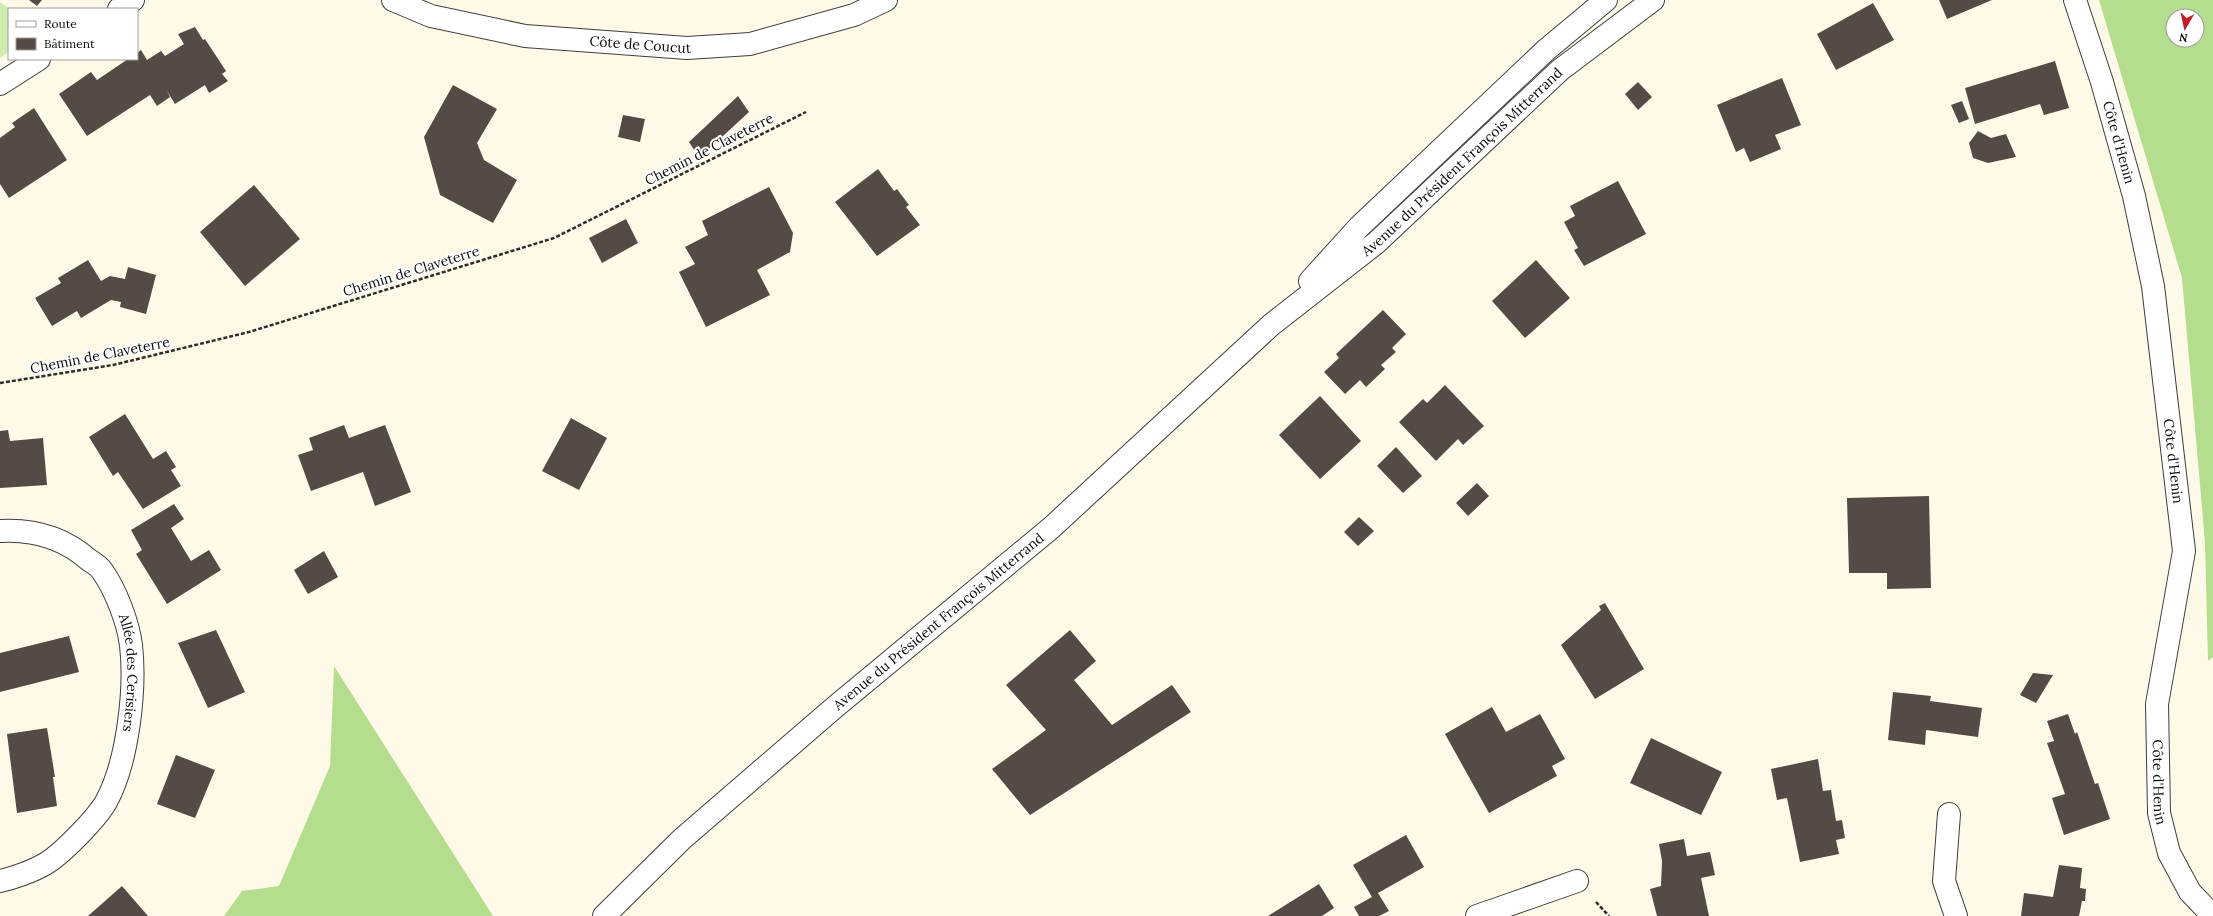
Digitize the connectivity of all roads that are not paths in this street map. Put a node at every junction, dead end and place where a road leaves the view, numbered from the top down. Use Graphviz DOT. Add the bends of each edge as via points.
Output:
graph roads {
  1 [pos="133,0"];
  2 [pos="393,0"];
  3 [pos="886,0"];
  4 [pos="1606,0"];
  5 [pos="2075,0"];
  6 [pos="1642,3"];
  7 [pos="121,8"];
  8 [pos="37,60"];
  9 [pos="0,84"];
  10 [pos="1271,325"];
  11 [pos="0,531"];
  12 [pos="1949,814"];
  13 [pos="0,880"];
  14 [pos="1577,881"];
  15 [pos="604,916"];
  16 [pos="1477,916"];
  17 [pos="1956,916"];
  18 [pos="2213,916"];
  1 -- 7 [label="street"];
  2 -- 3 [label="street, Côte de Coucut" via="431,16 525,36 687,48 750,44 854,15"];
  4 -- 10 [label="street, Avenue du Président François Mitterrand" via="1546,50 1359,227"];
  5 -- 18 [label="street, Côte d'Henin" via="2102,82 2134,196 2153,286 2184,550 2157,704 2159,813 2169,853 2190,892"];
  6 -- 10 [label="street, Avenue du Président François Mitterrand" via="1560,70 1376,243"];
  8 -- 9 [label="street"];
  10 -- 15 [label="street, Avenue du Président François Mitterrand" via="1051,528 682,839"];
  11 -- 13 [label="street, Allée des Cerisiers" via="46,535 78,550 102,571 119,602 131,644 128,731 120,768 106,802 83,831 46,864"];
  12 -- 17 [label="street" via="1944,881"];
  14 -- 16 [label="street"];
}
